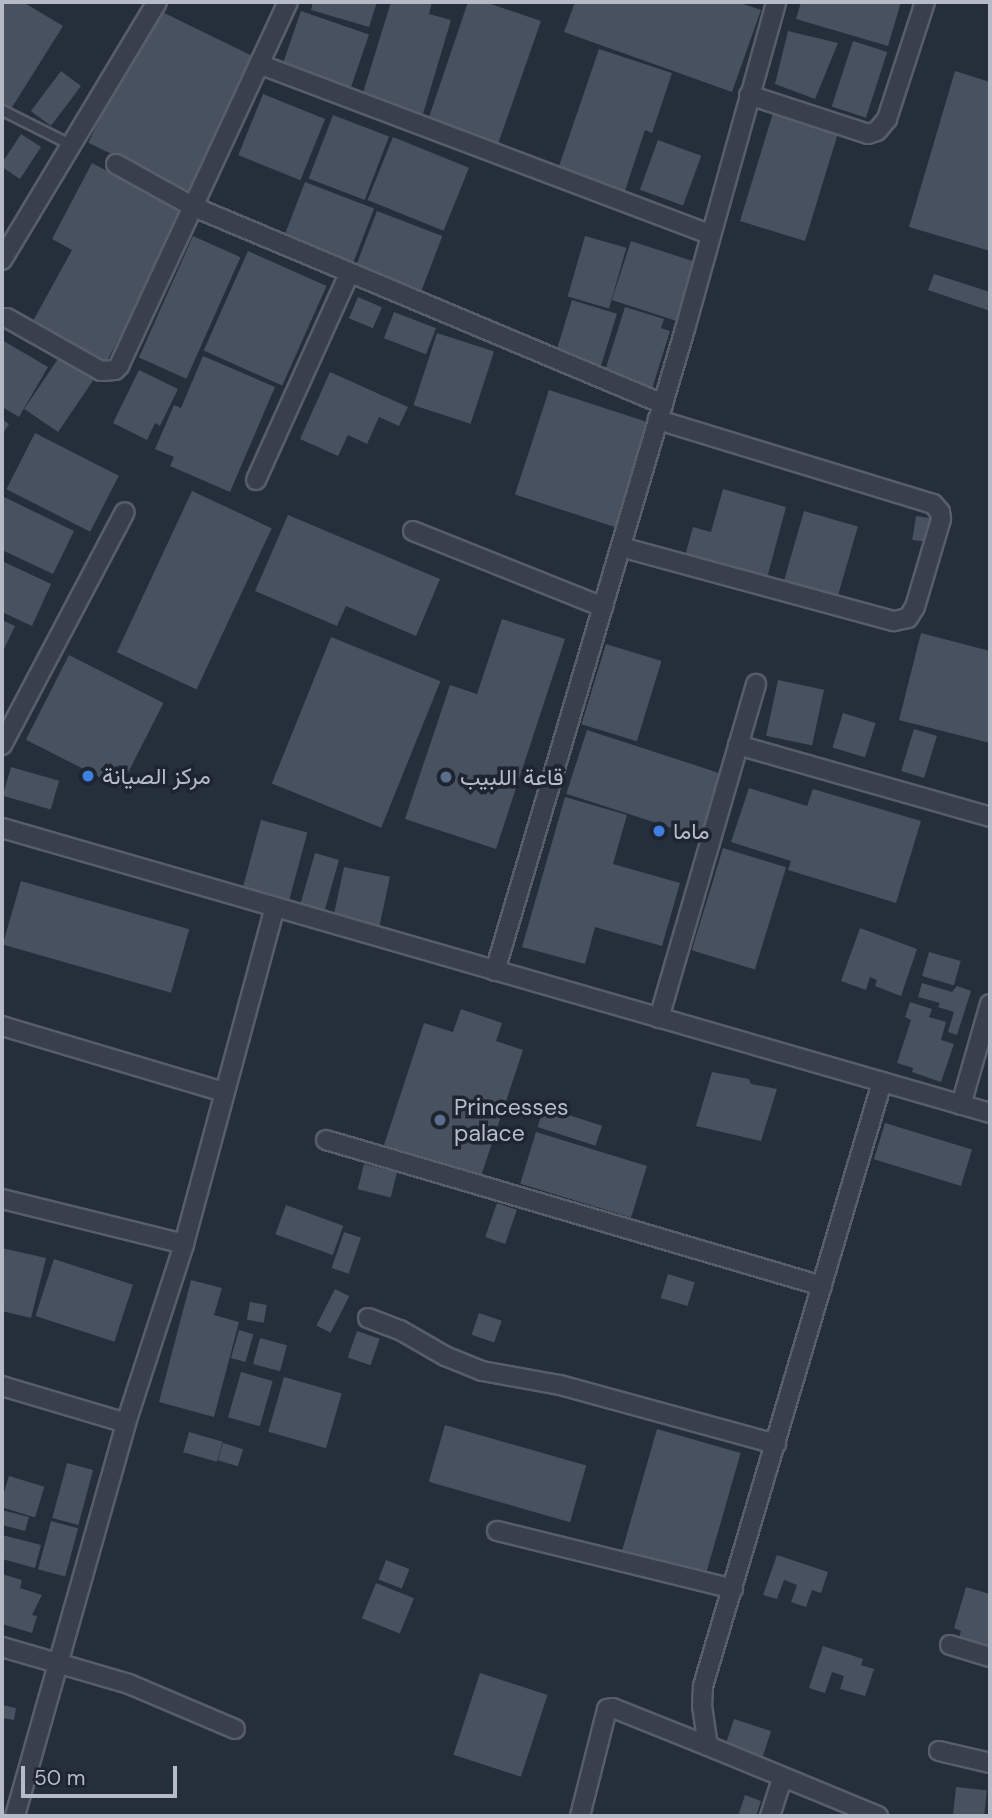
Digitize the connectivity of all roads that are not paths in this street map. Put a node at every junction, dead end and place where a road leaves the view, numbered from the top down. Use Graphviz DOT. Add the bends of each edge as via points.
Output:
graph roads {
  1 [pos="157,2"];
  2 [pos="288,2"];
  3 [pos="925,2"];
  4 [pos="771,3"];
  5 [pos="259,64"];
  6 [pos="750,95"];
  7 [pos="2,110"];
  8 [pos="73,145"];
  9 [pos="116,164"];
  10 [pos="194,207"];
  11 [pos="711,235"];
  12 [pos="2,260"];
  13 [pos="349,274"];
  14 [pos="7,318"];
  15 [pos="661,412"];
  16 [pos="256,480"];
  17 [pos="125,512"];
  18 [pos="413,531"];
  19 [pos="621,547"];
  20 [pos="603,607"];
  21 [pos="757,684"];
  22 [pos="2,745"];
  23 [pos="738,746"];
  24 [pos="990,817"];
  25 [pos="2,828"];
  26 [pos="275,907"];
  27 [pos="495,971"];
  28 [pos="990,1004"];
  29 [pos="659,1018"];
  30 [pos="2,1026"];
  31 [pos="882,1082"];
  32 [pos="223,1092"];
  33 [pos="961,1105"];
  34 [pos="990,1113"];
  35 [pos="326,1140"];
  36 [pos="2,1199"];
  37 [pos="184,1244"];
  38 [pos="822,1286"];
  39 [pos="368,1318"];
  40 [pos="2,1386"];
  41 [pos="126,1423"];
  42 [pos="776,1444"];
  43 [pos="496,1531"];
  44 [pos="733,1589"];
  45 [pos="950,1645"];
  46 [pos="2,1647"];
  47 [pos="990,1657"];
  48 [pos="60,1662"];
  49 [pos="235,1729"];
  50 [pos="708,1746"];
  51 [pos="939,1751"];
  52 [pos="990,1763"];
  53 [pos="782,1778"];
  54 [pos="15,1816"];
  55 [pos="580,1816"];
  56 [pos="770,1816"];
  57 [pos="878,1816"];
  1 -- 8 [label="street"];
  2 -- 5 [label="street"];
  3 -- 6 [label="street" via="887,119 877,131 868,134"];
  4 -- 6 [label="street"];
  5 -- 10 [label="street"];
  5 -- 11 [label="street"];
  6 -- 11 [label="street"];
  7 -- 8 [label="lane"];
  8 -- 12 [label="street"];
  9 -- 10 [label="street"];
  10 -- 13 [label="street"];
  10 -- 14 [label="street" via="115,370 101,371"];
  11 -- 15 [label="street"];
  13 -- 15 [label="street"];
  13 -- 16 [label="street"];
  15 -- 19 [label="street"];
  15 -- 19 [label="street" via="933,504 941,519 915,607 908,618 894,621"];
  17 -- 22 [label="street"];
  18 -- 20 [label="street"];
  19 -- 20 [label="street"];
  20 -- 27 [label="street"];
  21 -- 23 [label="street"];
  23 -- 24 [label="street"];
  23 -- 29 [label="street"];
  25 -- 26 [label="street"];
  26 -- 27 [label="street"];
  26 -- 32 [label="street"];
  27 -- 29 [label="street"];
  28 -- 33 [label="street"];
  29 -- 31 [label="street"];
  30 -- 32 [label="street"];
  31 -- 33 [label="street"];
  31 -- 38 [label="street"];
  32 -- 37 [label="street"];
  33 -- 34 [label="street"];
  35 -- 38 [label="street"];
  36 -- 37 [label="street"];
  37 -- 41 [label="street"];
  38 -- 42 [label="street"];
  39 -- 42 [label="street" via="400,1329 454,1361 482,1371 560,1385"];
  40 -- 41 [label="street"];
  41 -- 48 [label="street"];
  42 -- 44 [label="street"];
  43 -- 44 [label="street"];
  44 -- 50 [label="street" via="704,1686"];
  45 -- 47 [label="street"];
  46 -- 48 [label="street"];
  48 -- 49 [label="street" via="130,1684"];
  48 -- 54 [label="street"];
  50 -- 53 [label="street"];
  50 -- 55 [label="street" via="607,1709"];
  51 -- 52 [label="street"];
  53 -- 56 [label="street"];
  53 -- 57 [label="street"];
}
